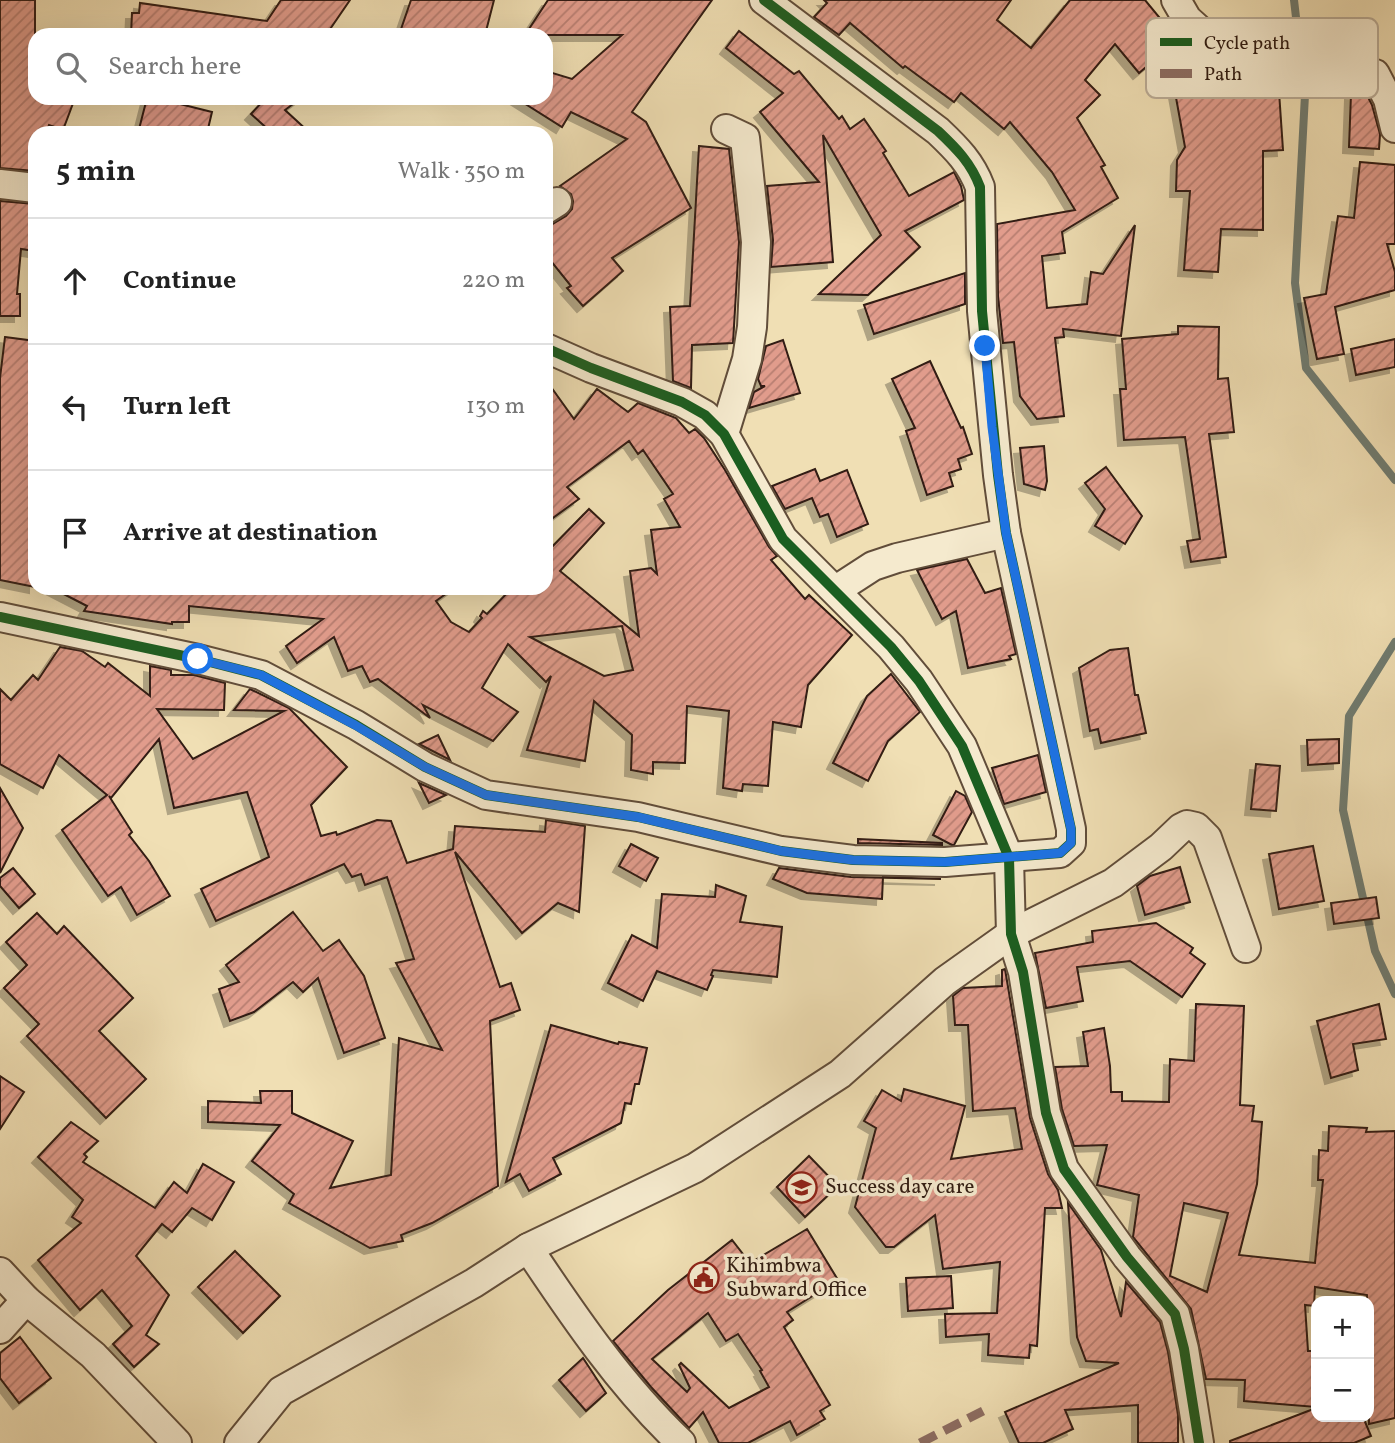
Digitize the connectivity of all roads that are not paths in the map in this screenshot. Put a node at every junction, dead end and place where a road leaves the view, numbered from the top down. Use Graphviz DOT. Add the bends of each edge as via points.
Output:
graph roads {
  1 [pos="764,0"];
  2 [pos="1176,0"];
  3 [pos="1186,18"];
  4 [pos="1378,80"];
  5 [pos="1395,128"];
  6 [pos="726,129"];
  7 [pos="0,184"];
  8 [pos="28,187"];
  9 [pos="553,351"];
  10 [pos="724,434"];
  11 [pos="1006,533"];
  12 [pos="836,590"];
  13 [pos="0,617"];
  14 [pos="1009,858"];
  15 [pos="1011,934"];
  16 [pos="1246,948"];
  17 [pos="528,1248"];
  18 [pos="0,1272"];
  19 [pos="26,1300"];
  20 [pos="0,1329"];
  21 [pos="177,1443"];
  22 [pos="239,1443"];
  23 [pos="681,1443"];
  24 [pos="1199,1443"];
  1 -- 11 [label="street" via="938,131 964,154 975,173 982,206 987,373"];
  2 -- 3 [label="street"];
  4 -- 5 [label="street"];
  6 -- 10 [label="street" via="745,138 756,242 747,359"];
  7 -- 8 [label="street"];
  9 -- 10 [label="street" via="682,402 705,415"];
  10 -- 12 [label="street" via="783,539"];
  11 -- 12 [label="street" via="873,566"];
  11 -- 14 [label="street" via="1071,829 1071,843 1060,853"];
  12 -- 14 [label="street" via="891,647 943,715 962,746"];
  13 -- 14 [label="street" via="261,675 425,767 486,795 638,817 781,851 853,860"];
  14 -- 15 [label="street"];
  15 -- 16 [label="street" via="1113,883 1187,825 1207,838"];
  15 -- 17 [label="street" via="945,981 840,1074 695,1168"];
  15 -- 24 [label="street" via="1023,972 1046,1113 1064,1168 1127,1257 1175,1314"];
  17 -- 22 [label="street" via="281,1391"];
  17 -- 23 [label="street" via="576,1320 646,1410"];
  18 -- 19 [label="street"];
  19 -- 20 [label="street"];
  19 -- 21 [label="street" via="93,1355"];
}
